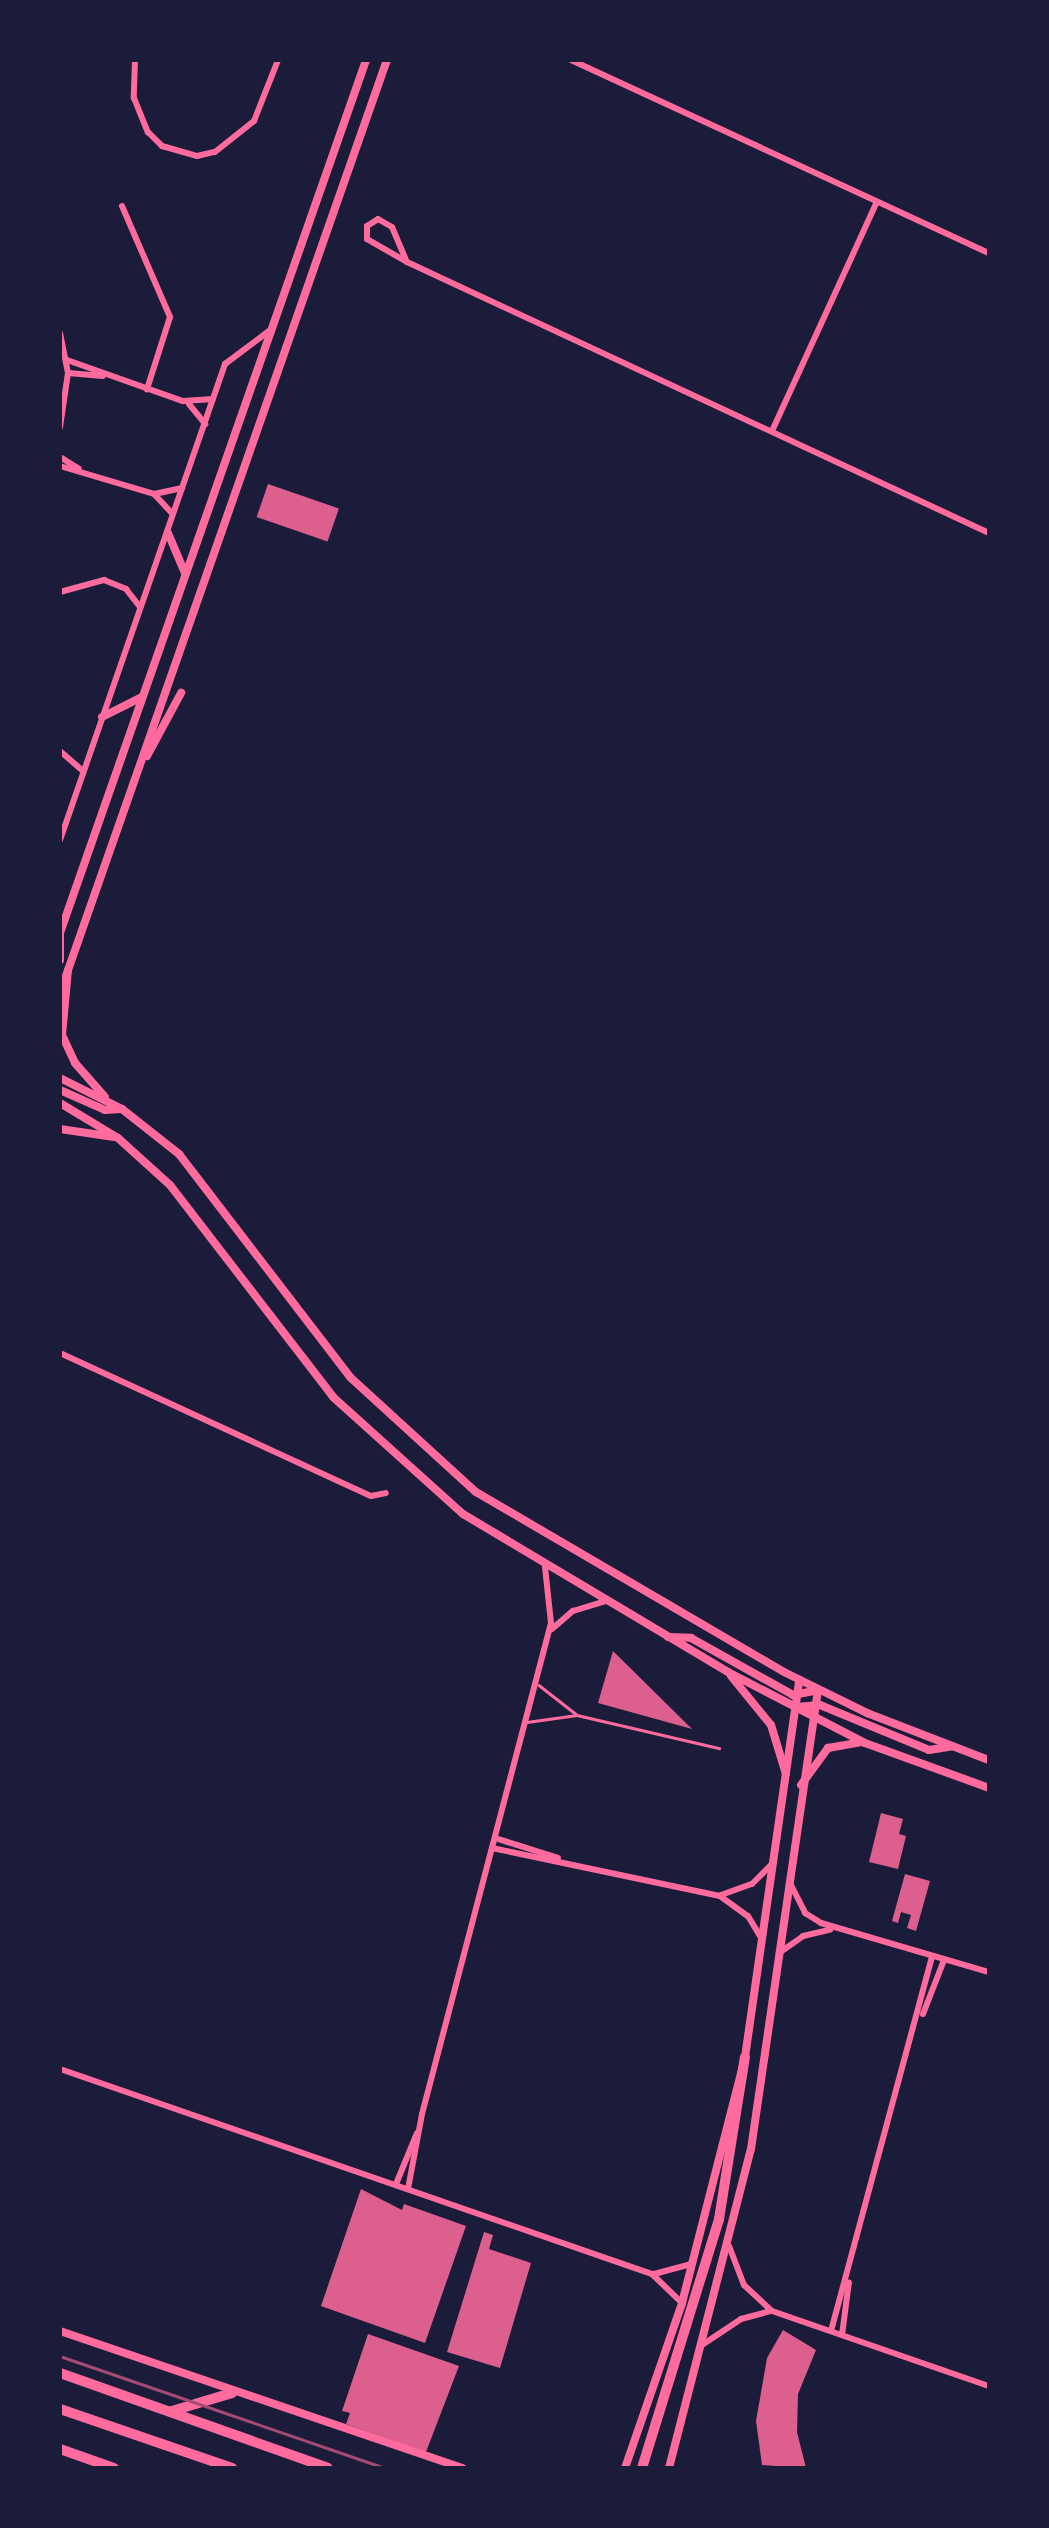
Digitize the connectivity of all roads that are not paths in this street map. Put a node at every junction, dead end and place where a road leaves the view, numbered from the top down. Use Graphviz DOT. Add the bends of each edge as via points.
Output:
graph roads {
  1 [pos="135,60"];
  2 [pos="278,60"];
  3 [pos="366,60"];
  4 [pos="387,60"];
  5 [pos="571,60"];
  6 [pos="878,202"];
  7 [pos="122,206"];
  8 [pos="989,253"];
  9 [pos="407,262"];
  10 [pos="269,331"];
  11 [pos="60,333"];
  12 [pos="67,360"];
  13 [pos="68,373"];
  14 [pos="109,377"];
  15 [pos="147,389"];
  16 [pos="213,398"];
  17 [pos="183,401"];
  18 [pos="205,424"];
  19 [pos="60,427"];
  20 [pos="772,431"];
  21 [pos="60,457"];
  22 [pos="60,466"];
  23 [pos="84,473"];
  24 [pos="182,487"];
  25 [pos="154,494"];
  26 [pos="173,514"];
  27 [pos="168,533"];
  28 [pos="989,533"];
  29 [pos="185,574"];
  30 [pos="151,578"];
  31 [pos="126,589"];
  32 [pos="60,592"];
  33 [pos="140,607"];
  34 [pos="181,693"];
  35 [pos="142,697"];
  36 [pos="102,717"];
  37 [pos="91,749"];
  38 [pos="64,752"];
  39 [pos="83,771"];
  40 [pos="135,778"];
  41 [pos="60,840"];
  42 [pos="60,933"];
  43 [pos="60,960"];
  44 [pos="68,970"];
  45 [pos="60,993"];
  46 [pos="60,1078"];
  47 [pos="60,1090"];
  48 [pos="108,1100"];
  49 [pos="60,1103"];
  50 [pos="122,1109"];
  51 [pos="60,1129"];
  52 [pos="118,1138"];
  53 [pos="60,1353"];
  54 [pos="386,1492"];
  55 [pos="545,1567"];
  56 [pos="606,1600"];
  57 [pos="548,1634"];
  58 [pos="668,1638"];
  59 [pos="728,1672"];
  60 [pos="800,1680"];
  61 [pos="536,1682"];
  62 [pos="818,1690"];
  63 [pos="797,1696"];
  64 [pos="816,1704"];
  65 [pos="796,1707"];
  66 [pos="577,1715"];
  67 [pos="814,1716"];
  68 [pos="527,1722"];
  69 [pos="865,1742"];
  70 [pos="953,1746"];
  71 [pos="720,1748"];
  72 [pos="989,1760"];
  73 [pos="786,1774"];
  74 [pos="801,1785"];
  75 [pos="989,1788"];
  76 [pos="494,1838"];
  77 [pos="492,1848"];
  78 [pos="564,1862"];
  79 [pos="772,1864"];
  80 [pos="788,1877"];
  81 [pos="720,1896"];
  82 [pos="835,1929"];
  83 [pos="762,1940"];
  84 [pos="778,1954"];
  85 [pos="932,1957"];
  86 [pos="944,1960"];
  87 [pos="989,1972"];
  88 [pos="920,2019"];
  89 [pos="744,2057"];
  90 [pos="60,2069"];
  91 [pos="418,2132"];
  92 [pos="396,2184"];
  93 [pos="408,2189"];
  94 [pos="729,2246"];
  95 [pos="691,2264"];
  96 [pos="652,2274"];
  97 [pos="849,2281"];
  98 [pos="682,2304"];
  99 [pos="772,2311"];
  100 [pos="60,2331"];
  101 [pos="831,2331"];
  102 [pos="842,2335"];
  103 [pos="702,2345"];
  104 [pos="60,2373"];
  105 [pos="989,2386"];
  106 [pos="232,2393"];
  107 [pos="60,2409"];
  108 [pos="172,2411"];
  109 [pos="60,2449"];
  110 [pos="114,2468"];
  111 [pos="232,2468"];
  112 [pos="328,2468"];
  113 [pos="462,2468"];
  114 [pos="625,2468"];
  115 [pos="642,2468"];
  116 [pos="669,2468"];
  1 -- 2 [label="street" via="134,98 148,132 162,146 197,156 215,152 254,122"];
  3 -- 10 [label="street"];
  4 -- 40 [label="street"];
  5 -- 6 [label="street"];
  6 -- 8 [label="street"];
  6 -- 20 [label="street"];
  7 -- 15 [label="street" via="170,317"];
  9 -- 9 [label="street" via="392,227 372,222 366,232 370,244"];
  9 -- 20 [label="street"];
  10 -- 16 [label="street" via="232,352"];
  10 -- 29 [label="street"];
  11 -- 12 [label="street"];
  12 -- 13 [label="street"];
  12 -- 14 [label="street"];
  13 -- 14 [label="street"];
  13 -- 19 [label="street"];
  14 -- 15 [label="street"];
  15 -- 17 [label="street"];
  16 -- 17 [label="street"];
  16 -- 18 [label="street"];
  17 -- 18 [label="street"];
  18 -- 24 [label="street"];
  20 -- 28 [label="street"];
  21 -- 23 [label="street"];
  22 -- 23 [label="street"];
  23 -- 25 [label="street"];
  24 -- 25 [label="street"];
  24 -- 26 [label="street"];
  25 -- 26 [label="street"];
  26 -- 27 [label="street"];
  27 -- 29 [label="street"];
  27 -- 30 [label="street"];
  29 -- 35 [label="street"];
  30 -- 31 [label="street"];
  30 -- 33 [label="street"];
  31 -- 32 [label="street" via="94,579"];
  31 -- 33 [label="street"];
  33 -- 36 [label="street"];
  34 -- 40 [label="street"];
  35 -- 36 [label="street"];
  35 -- 42 [label="street"];
  36 -- 37 [label="street"];
  37 -- 38 [label="street"];
  37 -- 39 [label="street"];
  38 -- 39 [label="street"];
  39 -- 41 [label="street"];
  40 -- 44 [label="street"];
  42 -- 43 [label="street"];
  44 -- 45 [label="street"];
  44 -- 48 [label="street" via="65,1047"];
  46 -- 48 [label="street"];
  47 -- 50 [label="street" via="105,1110"];
  48 -- 50 [label="street"];
  49 -- 52 [label="street"];
  50 -- 60 [label="street" via="196,1172 328,1352 425,1452 526,1526"];
  51 -- 52 [label="street"];
  52 -- 55 [label="street" via="194,1211 286,1338 359,1424 450,1504"];
  53 -- 54 [label="street" via="372,1496"];
  55 -- 56 [label="street"];
  55 -- 57 [label="street" via="553,1600"];
  56 -- 57 [label="street" via="573,1611"];
  56 -- 58 [label="street"];
  57 -- 61 [label="street"];
  58 -- 59 [label="street"];
  58 -- 63 [label="street" via="691,1638"];
  59 -- 65 [label="street"];
  59 -- 73 [label="street" via="770,1725"];
  60 -- 62 [label="street"];
  60 -- 63 [label="street"];
  61 -- 66 [label="lane"];
  61 -- 68 [label="street"];
  62 -- 63 [label="street"];
  62 -- 64 [label="street"];
  62 -- 70 [label="street"];
  63 -- 65 [label="street"];
  64 -- 65 [label="street"];
  64 -- 67 [label="street"];
  64 -- 70 [label="street" via="929,1750"];
  65 -- 67 [label="street"];
  65 -- 73 [label="street"];
  66 -- 68 [label="lane"];
  66 -- 71 [label="lane"];
  67 -- 69 [label="street"];
  67 -- 74 [label="street"];
  68 -- 76 [label="street"];
  69 -- 74 [label="street" via="828,1748"];
  69 -- 75 [label="street"];
  70 -- 72 [label="street"];
  73 -- 79 [label="street"];
  74 -- 80 [label="street"];
  76 -- 77 [label="street"];
  76 -- 78 [label="street"];
  77 -- 78 [label="street"];
  77 -- 91 [label="street"];
  78 -- 81 [label="street"];
  79 -- 81 [label="street" via="752,1884"];
  79 -- 83 [label="street"];
  80 -- 82 [label="street" via="805,1912"];
  80 -- 84 [label="street"];
  81 -- 83 [label="street" via="748,1916"];
  82 -- 84 [label="street" via="803,1936"];
  82 -- 85 [label="street"];
  83 -- 89 [label="street"];
  84 -- 94 [label="street" via="751,2149"];
  85 -- 86 [label="street"];
  85 -- 88 [label="street"];
  86 -- 87 [label="street"];
  86 -- 88 [label="street"];
  88 -- 97 [label="street"];
  89 -- 95 [label="street"];
  89 -- 115 [label="highway" via="712,2244"];
  90 -- 92 [label="street"];
  91 -- 92 [label="street"];
  91 -- 93 [label="street"];
  92 -- 93 [label="street"];
  93 -- 96 [label="street"];
  94 -- 99 [label="street" via="744,2285"];
  94 -- 103 [label="street"];
  95 -- 96 [label="street"];
  95 -- 98 [label="street"];
  96 -- 98 [label="street"];
  97 -- 101 [label="street"];
  97 -- 102 [label="street"];
  98 -- 114 [label="street"];
  99 -- 101 [label="street"];
  99 -- 103 [label="street" via="740,2319"];
  100 -- 106 [label="street"];
  101 -- 102 [label="street"];
  102 -- 105 [label="street"];
  103 -- 116 [label="street"];
  104 -- 108 [label="highway"];
  106 -- 108 [label="highway"];
  106 -- 113 [label="street"];
  107 -- 111 [label="highway"];
  108 -- 112 [label="highway"];
  109 -- 110 [label="highway"];
}
